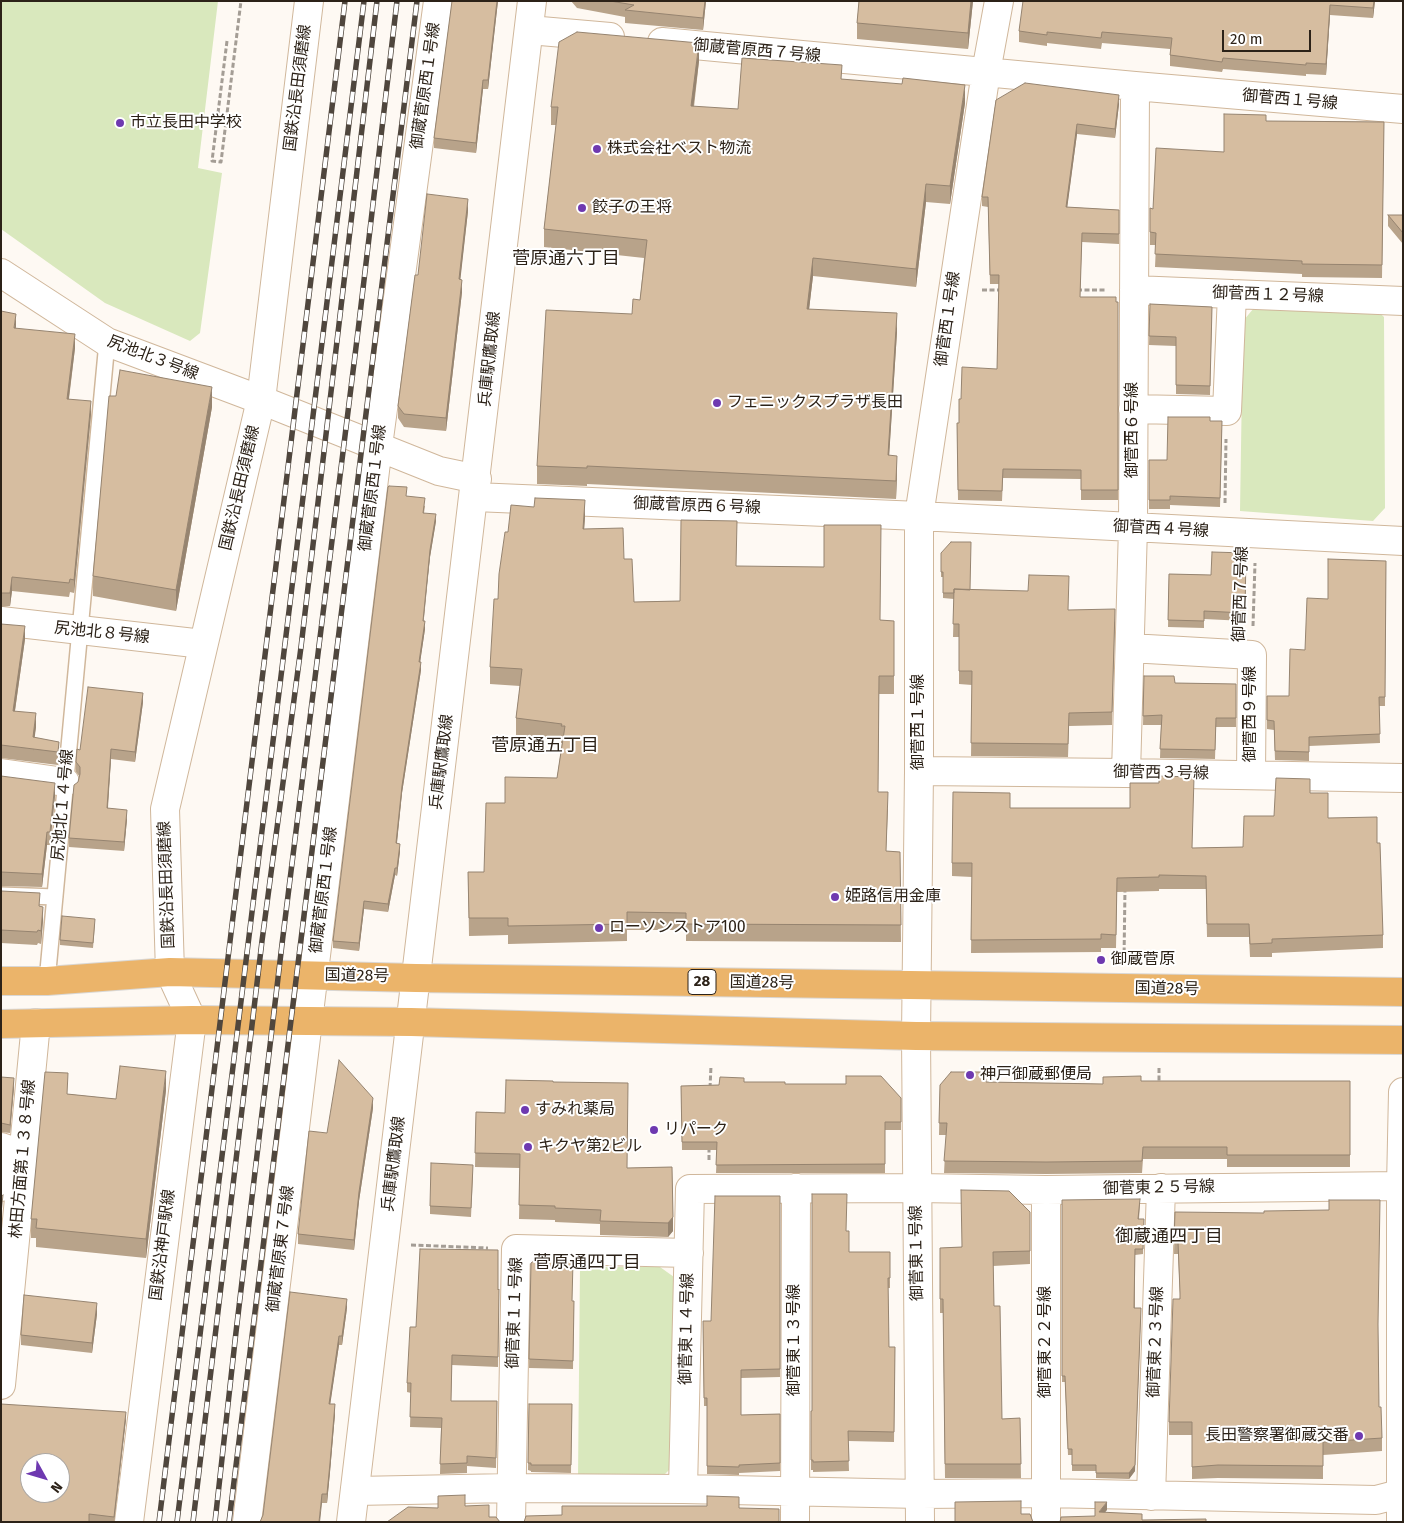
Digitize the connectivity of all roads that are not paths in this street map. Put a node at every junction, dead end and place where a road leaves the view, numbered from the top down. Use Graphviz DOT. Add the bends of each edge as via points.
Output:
graph roads {
  1 [pos="309,1"];
  2 [pos="438,1"];
  3 [pos="532,1"];
  4 [pos="999,1"];
  5 [pos="529,30"];
  6 [pos="986,72"];
  7 [pos="1135,86"];
  8 [pos="1403,95"];
  9 [pos="1403,109"];
  10 [pos="1403,118"];
  11 [pos="1,272"];
  12 [pos="1134,290"];
  13 [pos="1232,294"];
  14 [pos="1403,301"];
  15 [pos="107,342"];
  16 [pos="261,400"];
  17 [pos="1133,409"];
  18 [pos="378,446"];
  19 [pos="476,488"];
  20 [pos="919,516"];
  21 [pos="1132,527"];
  22 [pos="1403,541"];
  23 [pos="1,621"];
  24 [pos="80,630"];
  25 [pos="203,644"];
  26 [pos="1130,648"];
  27 [pos="919,771"];
  28 [pos="1,773"];
  29 [pos="1126,773"];
  30 [pos="1250,775"];
  31 [pos="1403,778"];
  32 [pos="65,782"];
  33 [pos="1,895"];
  34 [pos="55,897"];
  35 [pos="170,972"];
  36 [pos="314,975"];
  37 [pos="416,978"];
  38 [pos="47,980"];
  39 [pos="1,982"];
  40 [pos="917,985"];
  41 [pos="1403,988"];
  42 [pos="1403,993"];
  43 [pos="192,1020"];
  44 [pos="309,1021"];
  45 [pos="411,1022"];
  46 [pos="36,1023"];
  47 [pos="1,1024"];
  48 [pos="916,1036"];
  49 [pos="1403,1040"];
  50 [pos="1403,1092"];
  51 [pos="13,1151"];
  52 [pos="1401,1186"];
  53 [pos="1,1187"];
  54 [pos="796,1188"];
  55 [pos="917,1188"];
  56 [pos="1161,1188"];
  57 [pos="1046,1190"];
  58 [pos="689,1253"];
  59 [pos="1,1385"];
  60 [pos="512,1488"];
  61 [pos="684,1489"];
  62 [pos="355,1491"];
  63 [pos="795,1491"];
  64 [pos="1402,1493"];
  65 [pos="920,1494"];
  66 [pos="1046,1494"];
  67 [pos="1151,1496"];
  68 [pos="129,1522"];
  69 [pos="248,1522"];
  70 [pos="352,1522"];
  71 [pos="511,1522"];
  72 [pos="795,1522"];
  73 [pos="920,1522"];
  74 [pos="1046,1522"];
  75 [pos="1401,1522"];
  1 -- 16 [label="street, 国鉄沿長田須磨線"];
  2 -- 18 [label="street, 御蔵菅原西１号線"];
  3 -- 5 [label="street, 兵庫駅鷹取線"];
  4 -- 6 [label="street"];
  5 -- 6 [label="street, 御蔵菅原西７号線"];
  5 -- 19 [label="street, 兵庫駅鷹取線"];
  6 -- 7 [label="street, 御菅西１号線"];
  6 -- 20 [label="street, 御菅西１号線"];
  7 -- 9 [label="street, 御菅西１号線"];
  7 -- 12 [label="street, 御菅西６号線"];
  8 -- 9 [label="street"];
  9 -- 10 [label="street"];
  11 -- 15 [label="street, 尻池北３号線"];
  12 -- 13 [label="street, 御菅西１２号線"];
  12 -- 17 [label="street, 御菅西６号線"];
  13 -- 14 [label="street, 御菅西１２号線"];
  13 -- 17 [label="street" via="1227,411"];
  15 -- 16 [label="street, 尻池北３号線"];
  15 -- 24 [label="lane, 尻池北１４号線"];
  16 -- 18 [label="street, 尻池北３号線"];
  16 -- 25 [label="street, 国鉄沿長田須磨線"];
  17 -- 21 [label="street, 御菅西６号線"];
  18 -- 19 [label="street, 御蔵菅原西６号線"];
  18 -- 36 [label="street, 御蔵菅原西１号線"];
  19 -- 20 [label="street, 御蔵菅原西６号線"];
  19 -- 37 [label="street, 兵庫駅鷹取線"];
  20 -- 21 [label="street, 御菅西４号線"];
  20 -- 27 [label="street, 御菅西１号線"];
  21 -- 22 [label="street, 御菅西４号線"];
  21 -- 26 [label="street, 御菅西６号線"];
  23 -- 24 [label="street, 尻池北８号線"];
  24 -- 25 [label="street, 尻池北８号線"];
  24 -- 32 [label="lane, 尻池北１４号線"];
  25 -- 35 [label="street, 国鉄沿長田須磨線" via="165,810"];
  26 -- 29 [label="street, 御菅西６号線"];
  26 -- 30 [label="street, 御菅西９号線" via="1252,655"];
  27 -- 29 [label="street, 御菅西３号線"];
  27 -- 40 [label="street, 御菅西１号線"];
  28 -- 32 [label="street"];
  29 -- 30 [label="street, 御菅西３号線"];
  30 -- 31 [label="street, 御菅西３号線"];
  32 -- 34 [label="lane, 尻池北１４号線"];
  33 -- 34 [label="lane"];
  34 -- 38 [label="lane, 尻池北１４号線"];
  35 -- 36 [label="highway, 国道28号 / 28"];
  35 -- 38 [label="highway, 国道28号 / 28"];
  35 -- 43 [label="street"];
  36 -- 37 [label="highway, 国道28号 / 28"];
  36 -- 44 [label="street, 御蔵菅原東７号線"];
  37 -- 40 [label="highway, 国道28号 / 28"];
  37 -- 45 [label="street, 兵庫駅鷹取線"];
  38 -- 39 [label="highway, 国道28号 / 28"];
  40 -- 42 [label="highway, 国道28号 / 28"];
  40 -- 48 [label="street, 御菅東１号線"];
  41 -- 42 [label="street"];
  43 -- 44 [label="highway"];
  43 -- 46 [label="highway"];
  43 -- 68 [label="street, 国鉄沿神戸駅線"];
  44 -- 45 [label="highway"];
  44 -- 69 [label="street, 御蔵菅原東７号線"];
  45 -- 48 [label="highway"];
  45 -- 62 [label="street, 兵庫駅鷹取線"];
  46 -- 47 [label="highway"];
  46 -- 51 [label="street, 林田方面第１３８号線"];
  48 -- 49 [label="highway"];
  48 -- 55 [label="street, 御菅東１号線"];
  50 -- 52 [label="street"];
  51 -- 53 [label="street"];
  51 -- 59 [label="street, 林田方面第１３８号線"];
  52 -- 56 [label="street, 御菅東２５号線"];
  52 -- 64 [label="street"];
  54 -- 55 [label="street, 御菅東１４号線"];
  54 -- 58 [label="street, 御菅東１４号線" via="690,1189"];
  54 -- 63 [label="street, 御菅東１３号線"];
  55 -- 57 [label="street, 御菅東２５号線"];
  55 -- 65 [label="street, 御菅東１号線"];
  56 -- 57 [label="street, 御菅東２５号線"];
  56 -- 67 [label="street, 御菅東２３号線"];
  57 -- 66 [label="street, 御菅東２２号線"];
  58 -- 60 [label="street, 御菅東１１号線" via="516,1249"];
  58 -- 61 [label="street, 御菅東１４号線"];
  60 -- 61 [label="street"];
  60 -- 62 [label="street"];
  60 -- 71 [label="street, 御菅東１１号線"];
  61 -- 63 [label="street"];
  62 -- 70 [label="street, 兵庫駅鷹取線"];
  63 -- 65 [label="street"];
  63 -- 72 [label="street, 御菅東１３号線"];
  64 -- 67 [label="street" via="1376,1500"];
  64 -- 75 [label="street"];
  65 -- 66 [label="street"];
  65 -- 73 [label="street, 御菅東１号線"];
  66 -- 67 [label="street"];
  66 -- 74 [label="street, 御菅東２２号線"];
}
